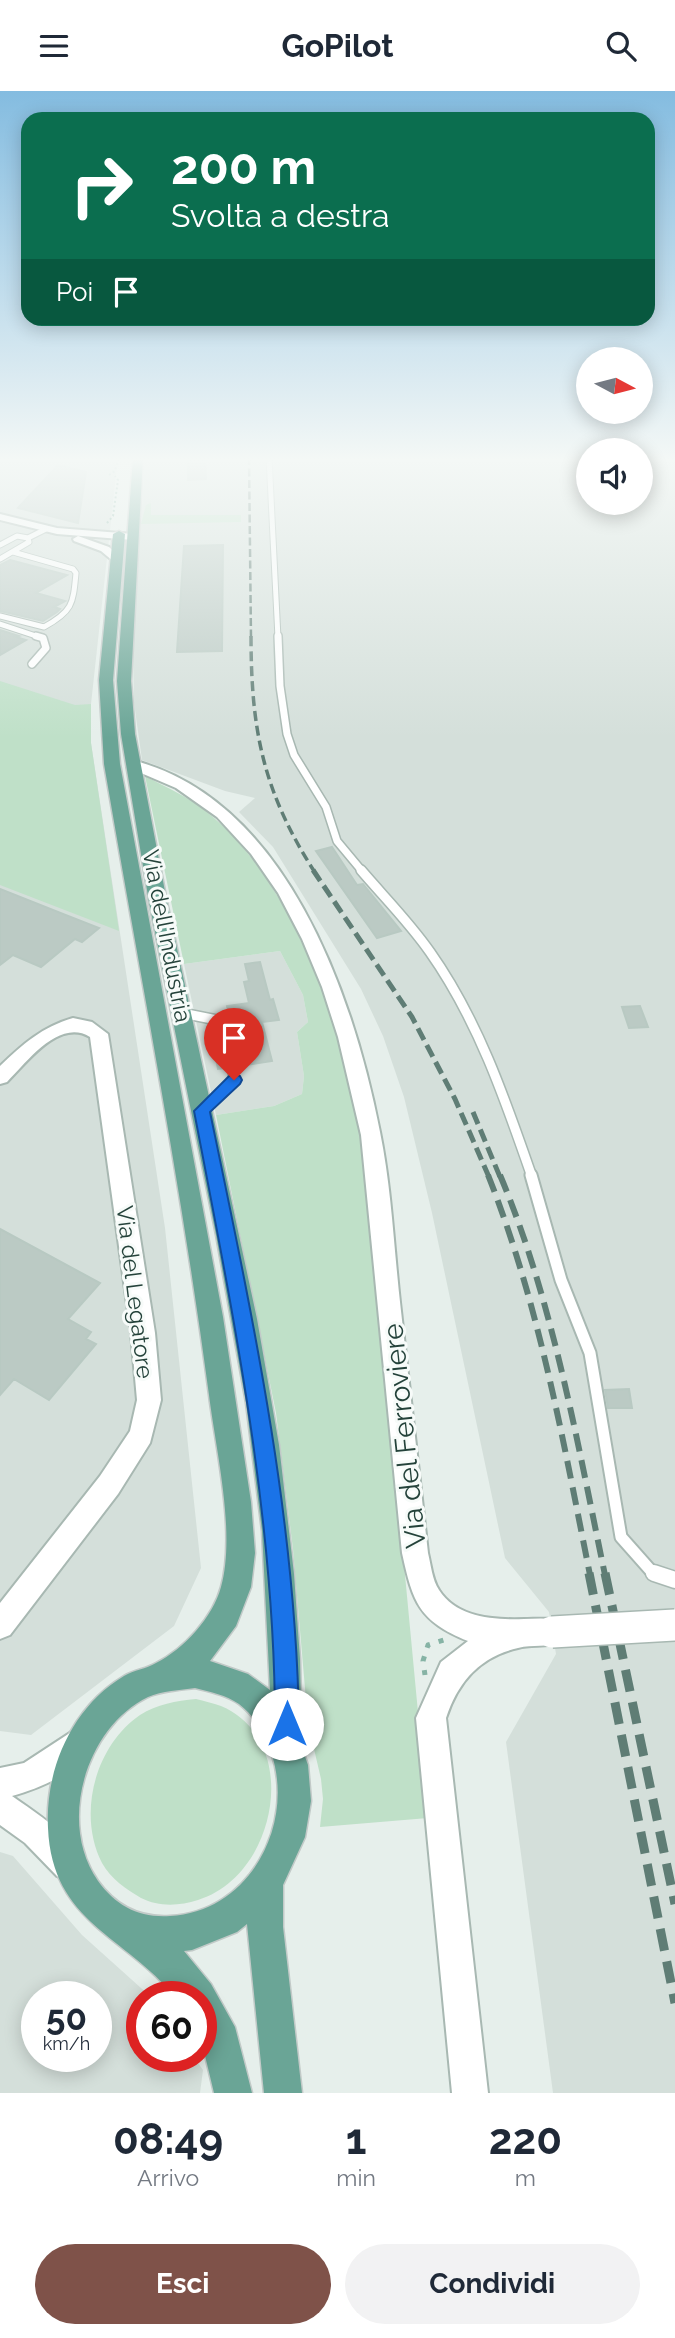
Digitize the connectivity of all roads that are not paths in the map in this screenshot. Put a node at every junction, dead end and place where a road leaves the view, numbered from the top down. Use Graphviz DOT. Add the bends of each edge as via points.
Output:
graph roads {
  1 [pos="16,550"];
  2 [pos="117,550"];
  3 [pos="119,550"];
  4 [pos="273,550"];
  5 [pos="13,552"];
  6 [pos="0,559"];
  7 [pos="0,616"];
  8 [pos="0,624"];
  9 [pos="32,664"];
  10 [pos="132,764"];
  11 [pos="182,1013"];
  12 [pos="226,1041"];
  13 [pos="232,1067"];
  14 [pos="0,1077"];
  15 [pos="202,1111"];
  16 [pos="675,1580"];
  17 [pos="0,1625"];
  18 [pos="675,1625"];
  19 [pos="515,1635"];
  20 [pos="165,1676"];
  21 [pos="85,1737"];
  22 [pos="287,1745"];
  23 [pos="0,1783"];
  24 [pos="0,1806"];
  25 [pos="72,1869"];
  26 [pos="266,1884"];
  27 [pos="113,1920"];
  28 [pos="185,1981"];
  29 [pos="217,2031"];
  30 [pos="233,2093"];
  31 [pos="283,2093"];
  32 [pos="470,2093"];
  1 -- 5 [label="lane"];
  2 -- 20 [label="main road, Via dell'Industria" via="106,680 111,751 211,1317 241,1553 236,1587 225,1615 202,1648"];
  3 -- 10 [label="main road, Via dell'Industria"];
  4 -- 16 [label="lane" via="280,686 294,755 326,807 337,841 430,952 498,1078 561,1280 590,1353 621,1537 652,1572"];
  5 -- 6 [label="lane"];
  5 -- 7 [label="lane" via="73,569 74,605 44,627"];
  8 -- 9 [label="lane" via="43,638 46,648"];
  10 -- 11 [label="main road, Via dell'Industria"];
  10 -- 19 [label="street, Via del Ferroviere" via="181,785 233,825 276,879 322,962 359,1075 371,1135 421,1582 434,1607 456,1622"];
  11 -- 12 [label="lane" via="222,1021"];
  11 -- 15 [label="main road, Via dell'Industria"];
  13 -- 15 [label="lane" via="234,1080"];
  14 -- 17 [label="street, Via del Legatore" via="56,1029 78,1023 99,1034 149,1400 141,1435 109,1485"];
  15 -- 22 [label="main road, Via dell'Industria" via="268,1463 280,1566"];
  18 -- 19 [label="street, bridge"];
  19 -- 32 [label="street" via="479,1649 457,1664 446,1677 431,1718"];
  20 -- 21 [label="main road" via="135,1688 107,1708"];
  20 -- 22 [label="main road" via="195,1673 225,1679 251,1693 272,1716"];
  21 -- 23 [label="street" via="46,1769"];
  21 -- 25 [label="main road" via="70,1767 63,1801 63,1836"];
  22 -- 26 [label="main road" via="295,1779 293,1815 284,1850"];
  24 -- 25 [label="street" via="36,1832"];
  25 -- 27 [label="main road" via="89,1898"];
  26 -- 27 [label="main road" via="240,1910 209,1929 176,1937 142,1934"];
  26 -- 31 [label="main road" via="265,1927"];
  27 -- 28 [label="main road" via="169,1961"];
  29 -- 30 [label="main road"];
}
